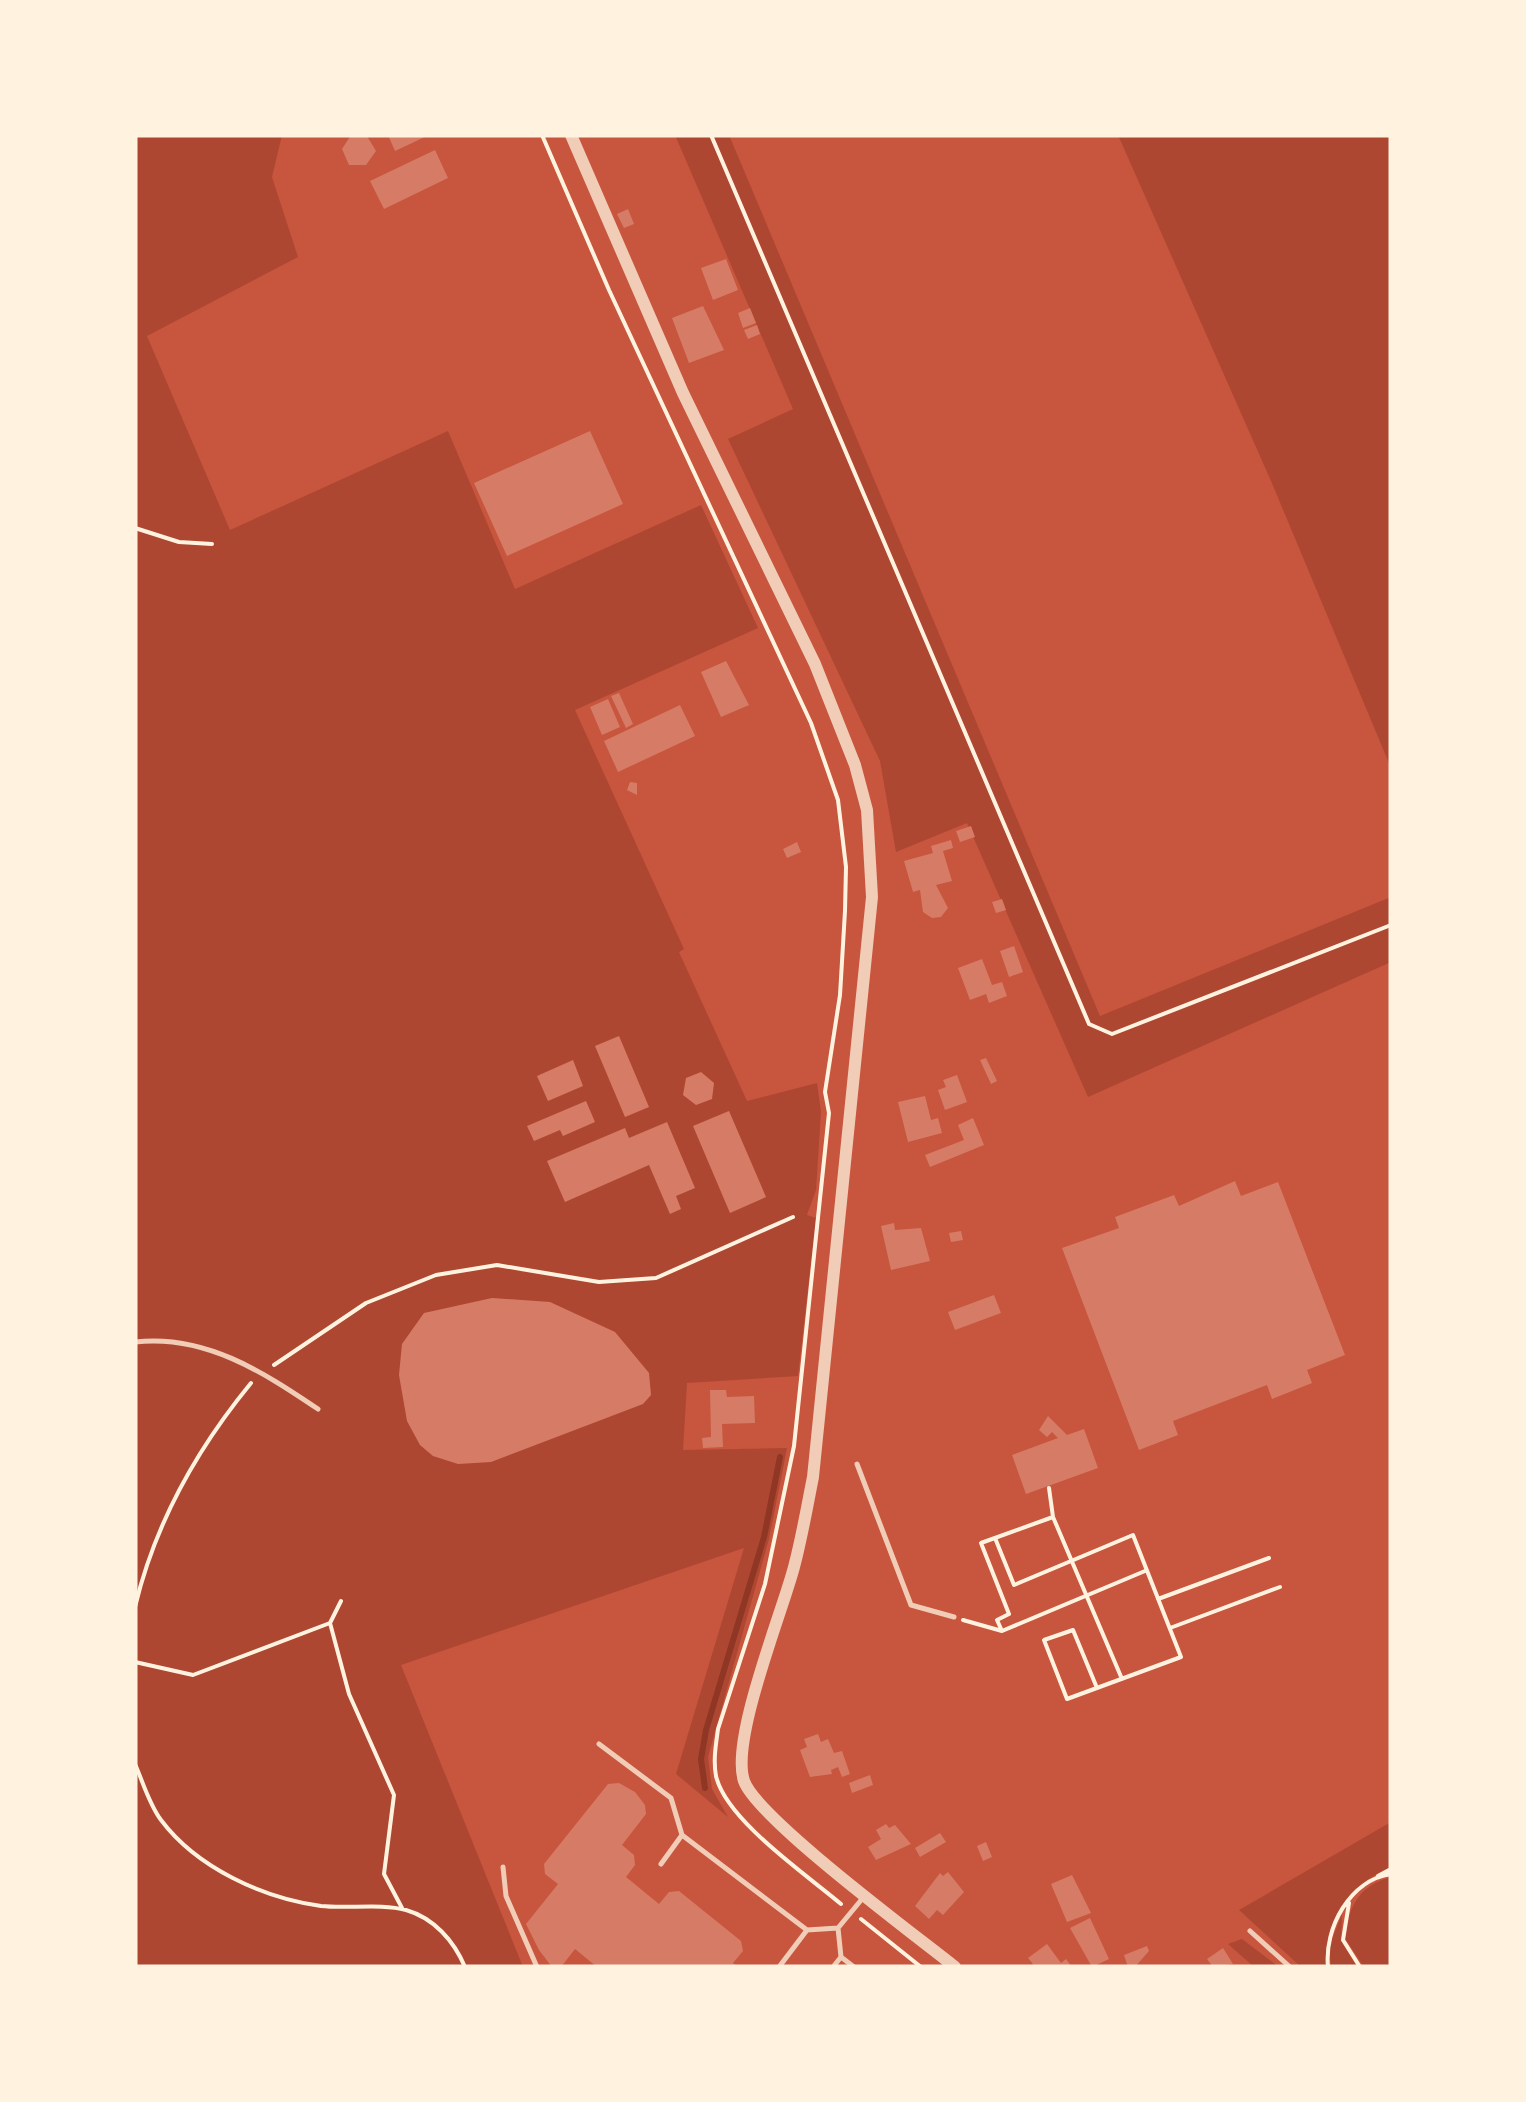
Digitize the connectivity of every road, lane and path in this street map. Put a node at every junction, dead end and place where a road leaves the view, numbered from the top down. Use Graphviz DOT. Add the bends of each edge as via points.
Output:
graph roads {
  1 [pos="542,135"];
  2 [pos="570,135"];
  3 [pos="711,135"];
  4 [pos="135,528"];
  5 [pos="212,544"];
  6 [pos="1391,925"];
  7 [pos="793,1217"];
  8 [pos="135,1342"];
  9 [pos="262,1372"];
  10 [pos="318,1409"];
  11 [pos="858,1464"];
  12 [pos="1049,1488"];
  13 [pos="1053,1517"];
  14 [pos="995,1538"];
  15 [pos="1269,1558"];
  16 [pos="1070,1560"];
  17 [pos="1147,1570"];
  18 [pos="1280,1588"];
  19 [pos="1088,1593"];
  20 [pos="1158,1599"];
  21 [pos="342,1601"];
  22 [pos="135,1608"];
  23 [pos="954,1617"];
  24 [pos="330,1623"];
  25 [pos="1170,1628"];
  26 [pos="1002,1631"];
  27 [pos="135,1662"];
  28 [pos="1122,1679"];
  29 [pos="1097,1688"];
  30 [pos="599,1744"];
  31 [pos="135,1764"];
  32 [pos="682,1834"];
  33 [pos="660,1864"];
  34 [pos="503,1867"];
  35 [pos="1391,1871"];
  36 [pos="866,1896"];
  37 [pos="1350,1900"];
  38 [pos="402,1908"];
  39 [pos="851,1912"];
  40 [pos="838,1928"];
  41 [pos="807,1930"];
  42 [pos="1250,1931"];
  43 [pos="842,1957"];
  44 [pos="465,1967"];
  45 [pos="537,1967"];
  46 [pos="778,1967"];
  47 [pos="834,1967"];
  48 [pos="854,1967"];
  49 [pos="922,1967"];
  50 [pos="955,1967"];
  51 [pos="1290,1967"];
  52 [pos="1328,1967"];
  53 [pos="1360,1967"];
  1 -- 39 [label="path" via="812,723 844,832 840,996 826,1070 829,1113 794,1446 765,1584 715,1753 716,1778 741,1818"];
  2 -- 36 [label="street" via="682,393 815,664 867,810 872,897 813,1477 794,1567 741,1744 750,1794"];
  3 -- 6 [label="path" via="1090,1024 1112,1034"];
  4 -- 5 [label="path"];
  7 -- 9 [label="path" via="656,1278 599,1282 497,1265 436,1276 366,1303"];
  8 -- 9 [label="lane" via="200,1348"];
  9 -- 10 [label="lane"];
  9 -- 22 [label="path" via="185,1476"];
  11 -- 23 [label="lane" via="911,1605"];
  12 -- 13 [label="path"];
  13 -- 14 [label="path"];
  13 -- 16 [label="path"];
  14 -- 16 [label="path" via="1014,1584"];
  14 -- 26 [label="path" via="981,1543 1010,1614 996,1620"];
  15 -- 20 [label="path"];
  16 -- 17 [label="path" via="1134,1535"];
  16 -- 19 [label="path"];
  17 -- 19 [label="path"];
  17 -- 20 [label="path"];
  18 -- 25 [label="path"];
  19 -- 26 [label="path"];
  19 -- 28 [label="path"];
  20 -- 25 [label="path"];
  21 -- 24 [label="path"];
  23 -- 26 [label="path"];
  24 -- 27 [label="path" via="192,1675"];
  24 -- 38 [label="path" via="350,1694 394,1795 384,1874"];
  25 -- 28 [label="path" via="1181,1657"];
  28 -- 29 [label="path"];
  29 -- 29 [label="path" via="1074,1630 1044,1640 1067,1700"];
  30 -- 32 [label="lane" via="670,1798"];
  31 -- 38 [label="path" via="160,1819 194,1852 241,1882 319,1906"];
  32 -- 33 [label="lane"];
  32 -- 41 [label="lane"];
  34 -- 45 [label="lane" via="506,1896"];
  35 -- 37 [label="path"];
  36 -- 39 [label="lane"];
  36 -- 50 [label="street"];
  37 -- 52 [label="path" via="1331,1933"];
  37 -- 53 [label="path" via="1343,1940"];
  38 -- 44 [label="path" via="429,1920"];
  39 -- 40 [label="lane"];
  39 -- 49 [label="path"];
  40 -- 41 [label="lane"];
  40 -- 43 [label="lane"];
  41 -- 46 [label="lane"];
  42 -- 51 [label="lane"];
  43 -- 47 [label="lane"];
  43 -- 48 [label="lane"];
}
